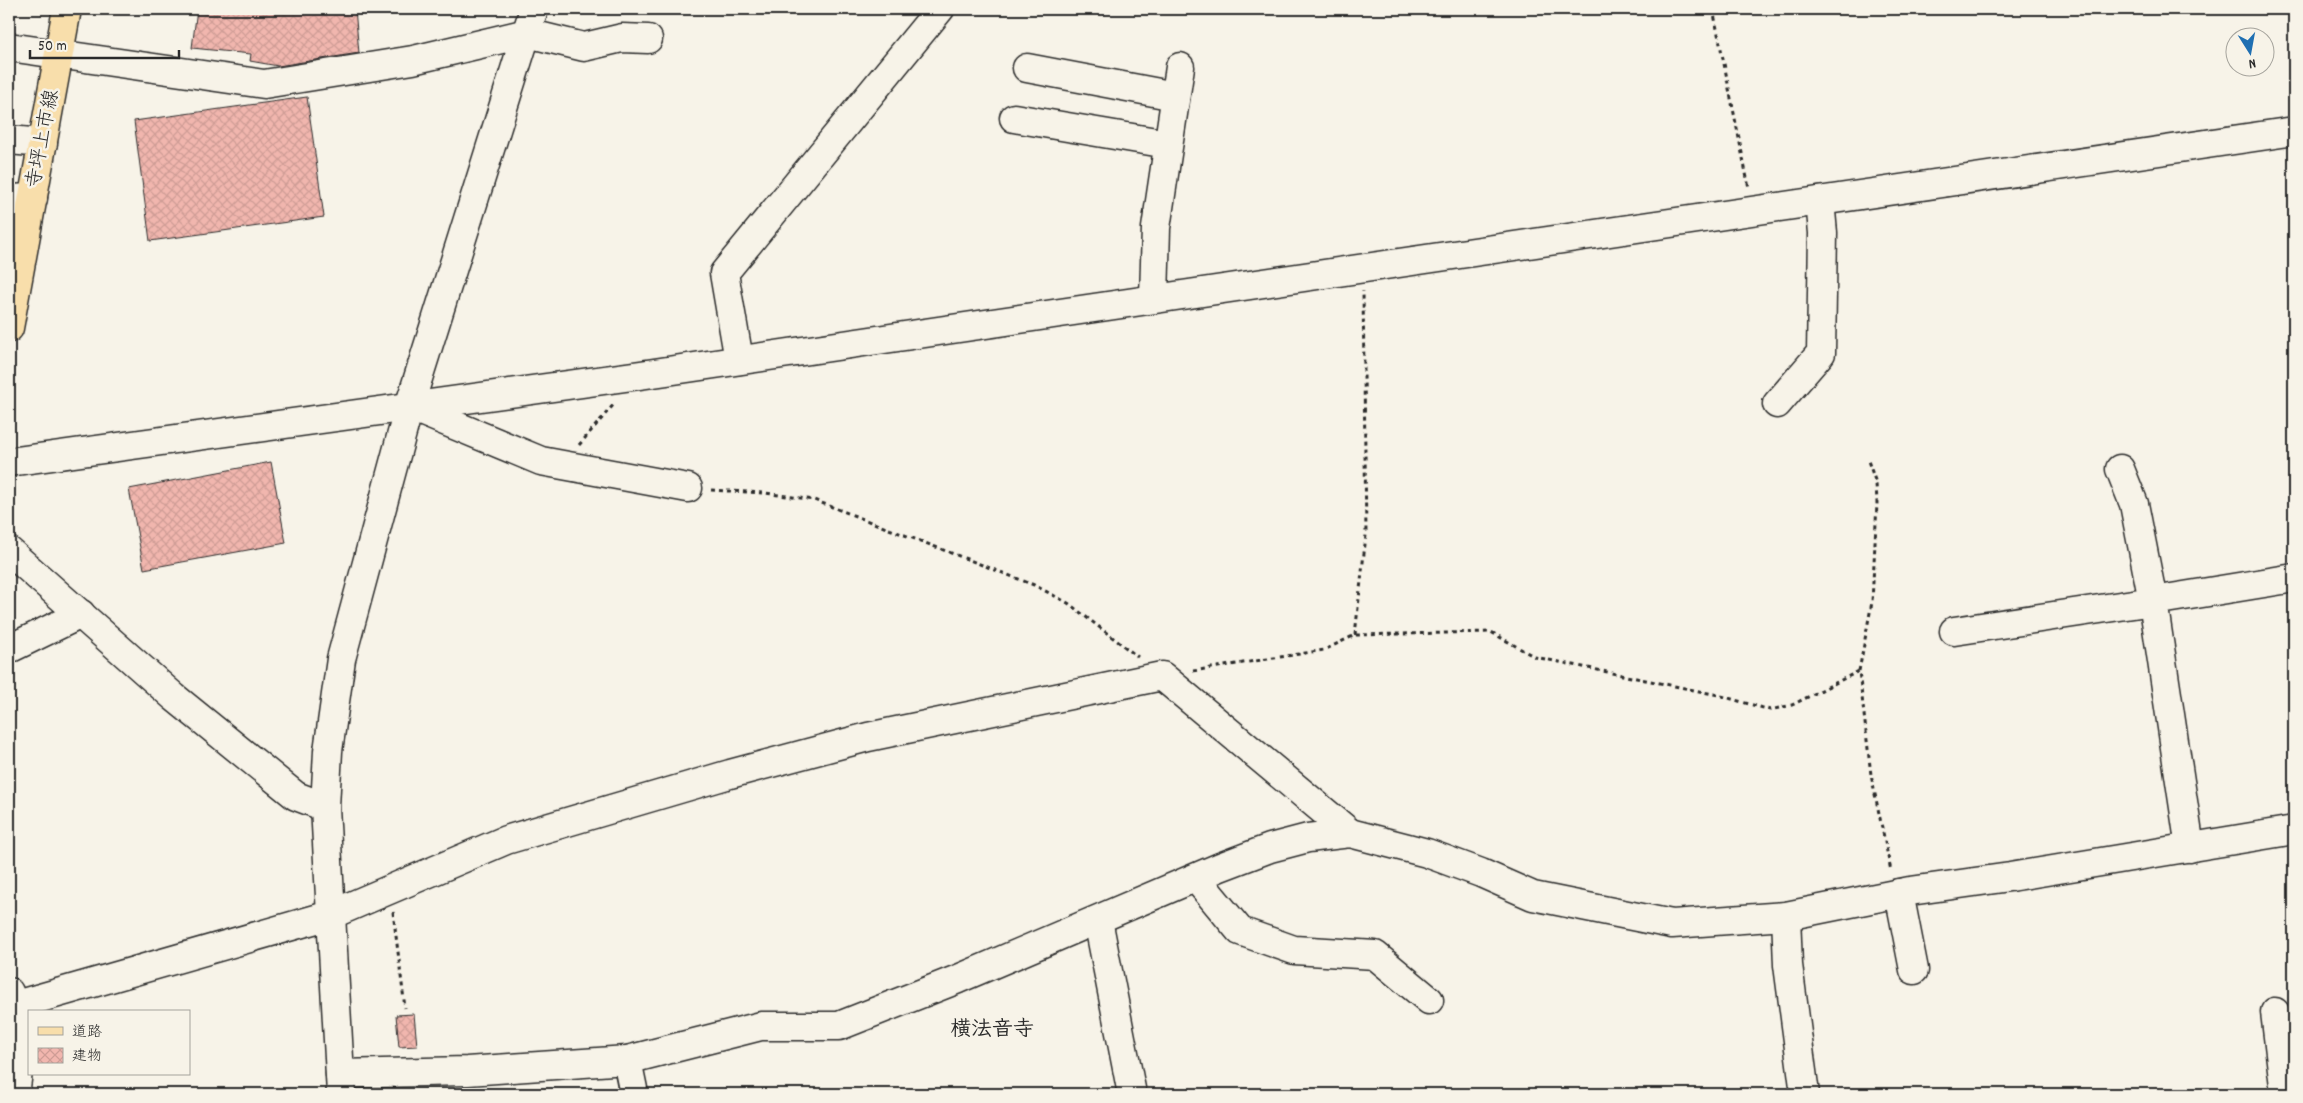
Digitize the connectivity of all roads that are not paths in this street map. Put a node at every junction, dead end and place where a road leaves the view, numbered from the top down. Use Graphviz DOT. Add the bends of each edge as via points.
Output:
graph roads {
  1 [pos="67,9"];
  2 [pos="940,9"];
  3 [pos="530,21"];
  4 [pos="648,39"];
  5 [pos="9,47"];
  6 [pos="59,55"];
  7 [pos="1180,67"];
  8 [pos="1027,68"];
  9 [pos="1175,96"];
  10 [pos="1014,118"];
  11 [pos="2294,131"];
  12 [pos="9,140"];
  13 [pos="43,144"];
  14 [pos="1168,144"];
  15 [pos="21,199"];
  16 [pos="1820,201"];
  17 [pos="1154,298"];
  18 [pos="9,328"];
  19 [pos="738,360"];
  20 [pos="1778,404"];
  21 [pos="409,407"];
  22 [pos="9,462"];
  23 [pos="2120,470"];
  24 [pos="688,488"];
  25 [pos="9,551"];
  26 [pos="2294,578"];
  27 [pos="2153,601"];
  28 [pos="81,614"];
  29 [pos="1954,631"];
  30 [pos="9,648"];
  31 [pos="325,807"];
  32 [pos="2294,830"];
  33 [pos="1350,833"];
  34 [pos="2190,848"];
  35 [pos="1196,878"];
  36 [pos="1899,893"];
  37 [pos="330,915"];
  38 [pos="1786,916"];
  39 [pos="1098,920"];
  40 [pos="1914,970"];
  41 [pos="12,998"];
  42 [pos="1429,1000"];
  43 [pos="2274,1012"];
  44 [pos="627,1060"];
  45 [pos="340,1084"];
  46 [pos="15,1094"];
  47 [pos="634,1094"];
  48 [pos="1132,1094"];
  49 [pos="1805,1094"];
  50 [pos="2285,1094"];
  1 -- 6 [label="main road, 寺坪上市線"];
  2 -- 19 [label="street" via="724,273"];
  3 -- 4 [label="street" via="584,47 622,38"];
  3 -- 6 [label="street" via="413,60 264,84"];
  3 -- 21 [label="street"];
  5 -- 6 [label="street"];
  6 -- 13 [label="main road, 寺坪上市線"];
  7 -- 9 [label="street"];
  8 -- 9 [label="street"];
  9 -- 14 [label="street"];
  10 -- 14 [label="street"];
  11 -- 16 [label="street"];
  12 -- 13 [label="street"];
  13 -- 15 [label="main road, 寺坪上市線"];
  14 -- 17 [label="street" via="1156,228"];
  15 -- 18 [label="main road, 寺坪上市線"];
  16 -- 17 [label="street"];
  16 -- 20 [label="street" via="1823,233 1821,353"];
  17 -- 19 [label="street"];
  19 -- 21 [label="street"];
  21 -- 22 [label="street"];
  21 -- 24 [label="street" via="541,460"];
  21 -- 31 [label="street" via="341,659 328,751"];
  23 -- 27 [label="street" via="2134,504"];
  25 -- 28 [label="street"];
  26 -- 27 [label="street"];
  27 -- 29 [label="street"];
  27 -- 34 [label="street"];
  28 -- 30 [label="street"];
  28 -- 31 [label="street" via="174,697 296,796"];
  31 -- 37 [label="street"];
  32 -- 34 [label="street"];
  33 -- 35 [label="street" via="1308,838 1270,848"];
  33 -- 37 [label="street" via="1162,676 868,737 730,774 506,840"];
  33 -- 38 [label="street" via="1428,853 1533,896 1672,924"];
  34 -- 36 [label="street"];
  35 -- 39 [label="street"];
  35 -- 42 [label="street" via="1240,931 1294,950 1375,955"];
  36 -- 38 [label="street"];
  36 -- 40 [label="street"];
  37 -- 41 [label="street"];
  37 -- 45 [label="street"];
  38 -- 49 [label="street" via="1788,965"];
  39 -- 44 [label="street" via="839,1026 760,1026"];
  39 -- 48 [label="street"];
  41 -- 46 [label="street" via="20,1056"];
  43 -- 50 [label="street"];
  44 -- 45 [label="street"];
  44 -- 47 [label="street"];
}
